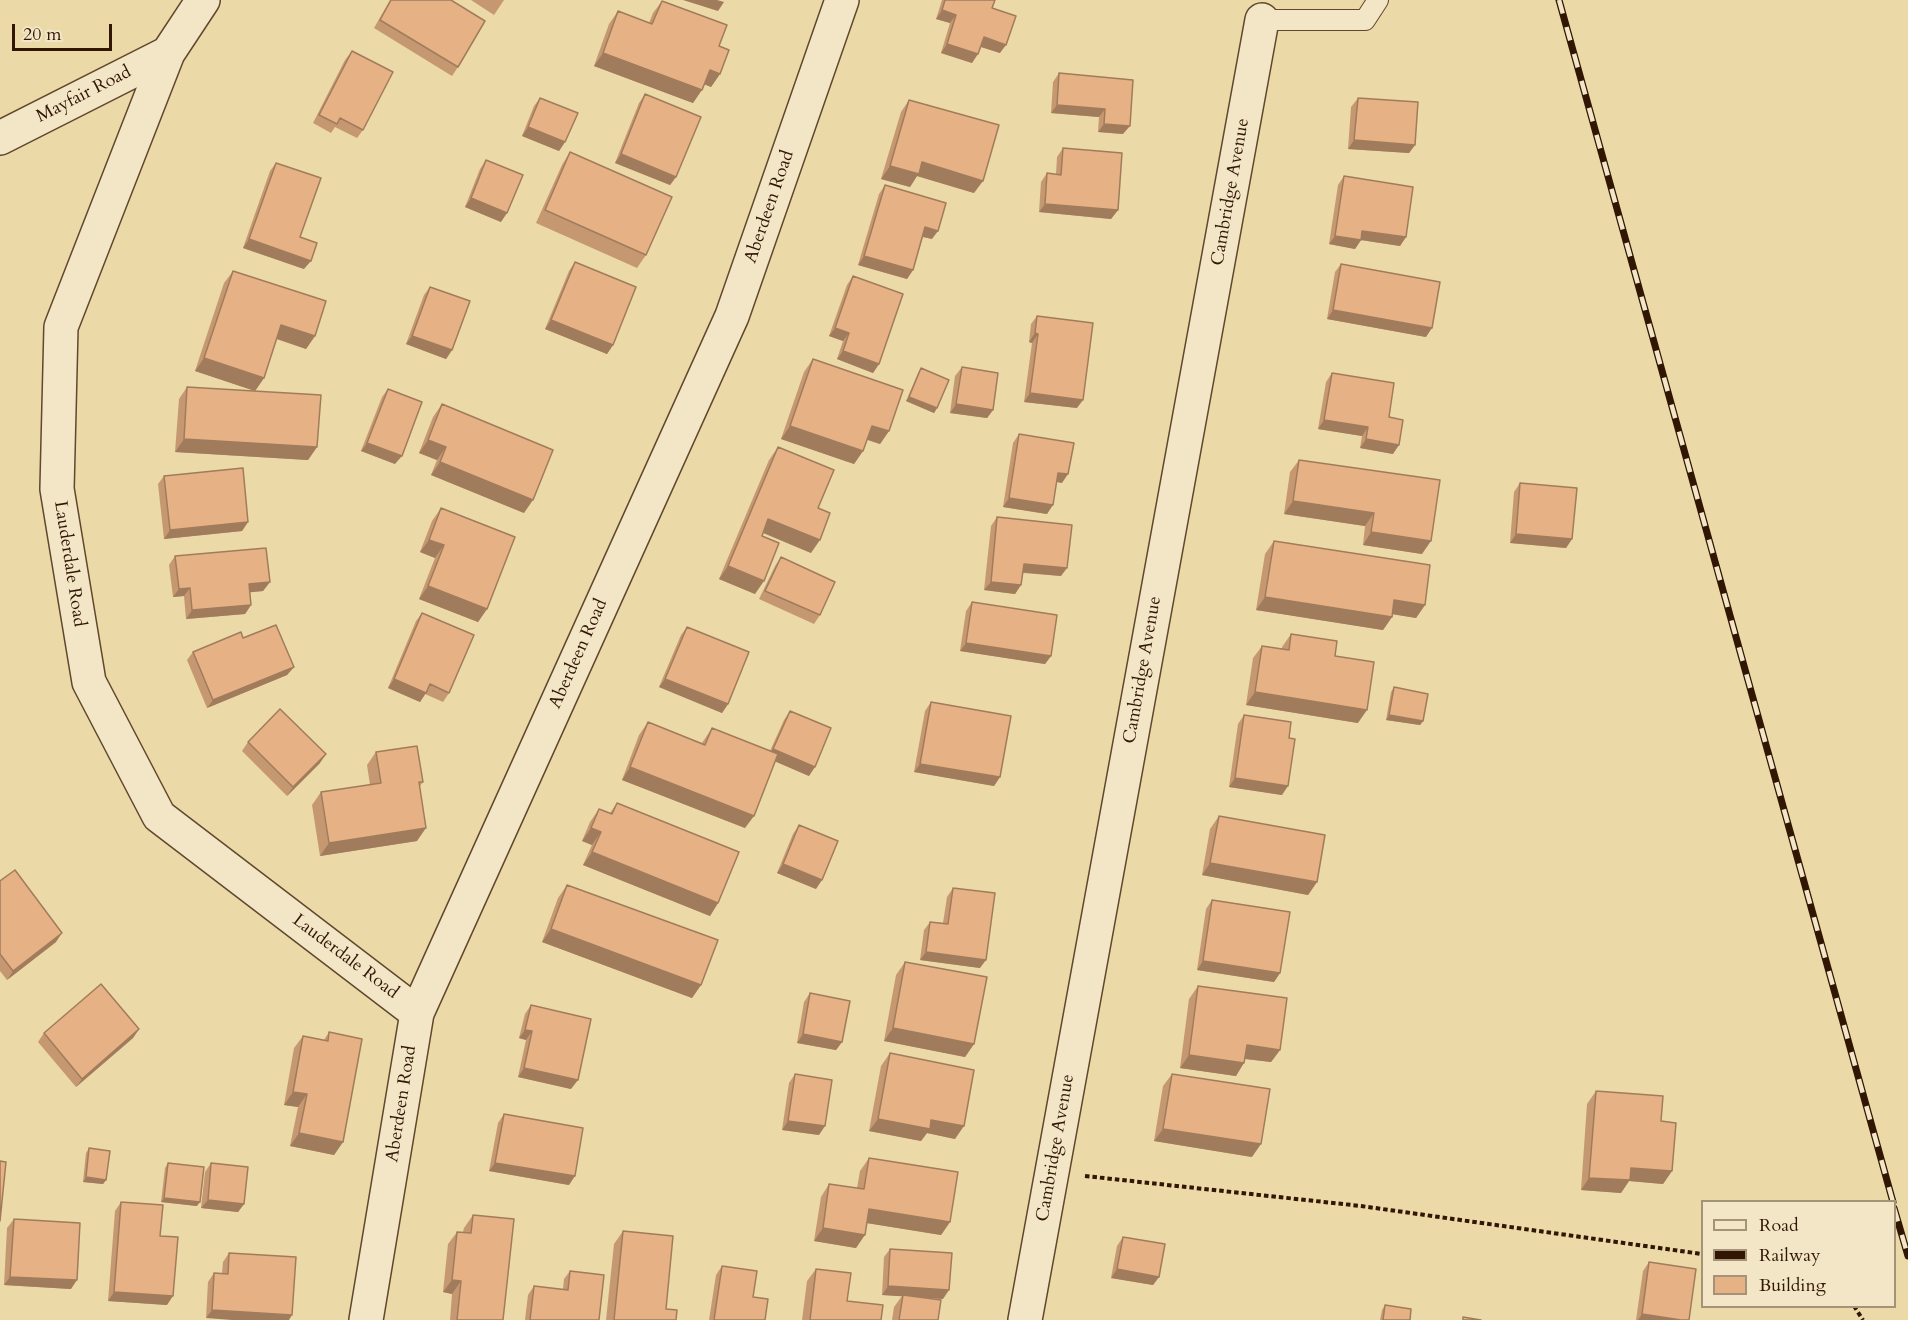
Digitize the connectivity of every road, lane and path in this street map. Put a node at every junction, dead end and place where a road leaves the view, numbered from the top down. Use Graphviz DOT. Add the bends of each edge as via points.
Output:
graph roads {
  1 [pos="202,0"];
  2 [pos="842,0"];
  3 [pos="1378,0"];
  4 [pos="1262,20"];
  5 [pos="168,52"];
  6 [pos="0,138"];
  7 [pos="417,1013"];
  8 [pos="1051,1173"];
  9 [pos="1701,1254"];
  10 [pos="366,1320"];
  11 [pos="1025,1320"];
  1 -- 5 [label="street, Lauderdale Road"];
  2 -- 7 [label="street, Aberdeen Road" via="732,316"];
  3 -- 4 [label="lane" via="1365,20"];
  4 -- 8 [label="street, Cambridge Avenue"];
  5 -- 6 [label="street, Mayfair Road"];
  5 -- 7 [label="street, Lauderdale Road" via="61,327 57,489 89,682 159,816"];
  7 -- 10 [label="street, Aberdeen Road"];
  8 -- 9 [label="path" via="1361,1206"];
  8 -- 11 [label="street, Cambridge Avenue"];
}
